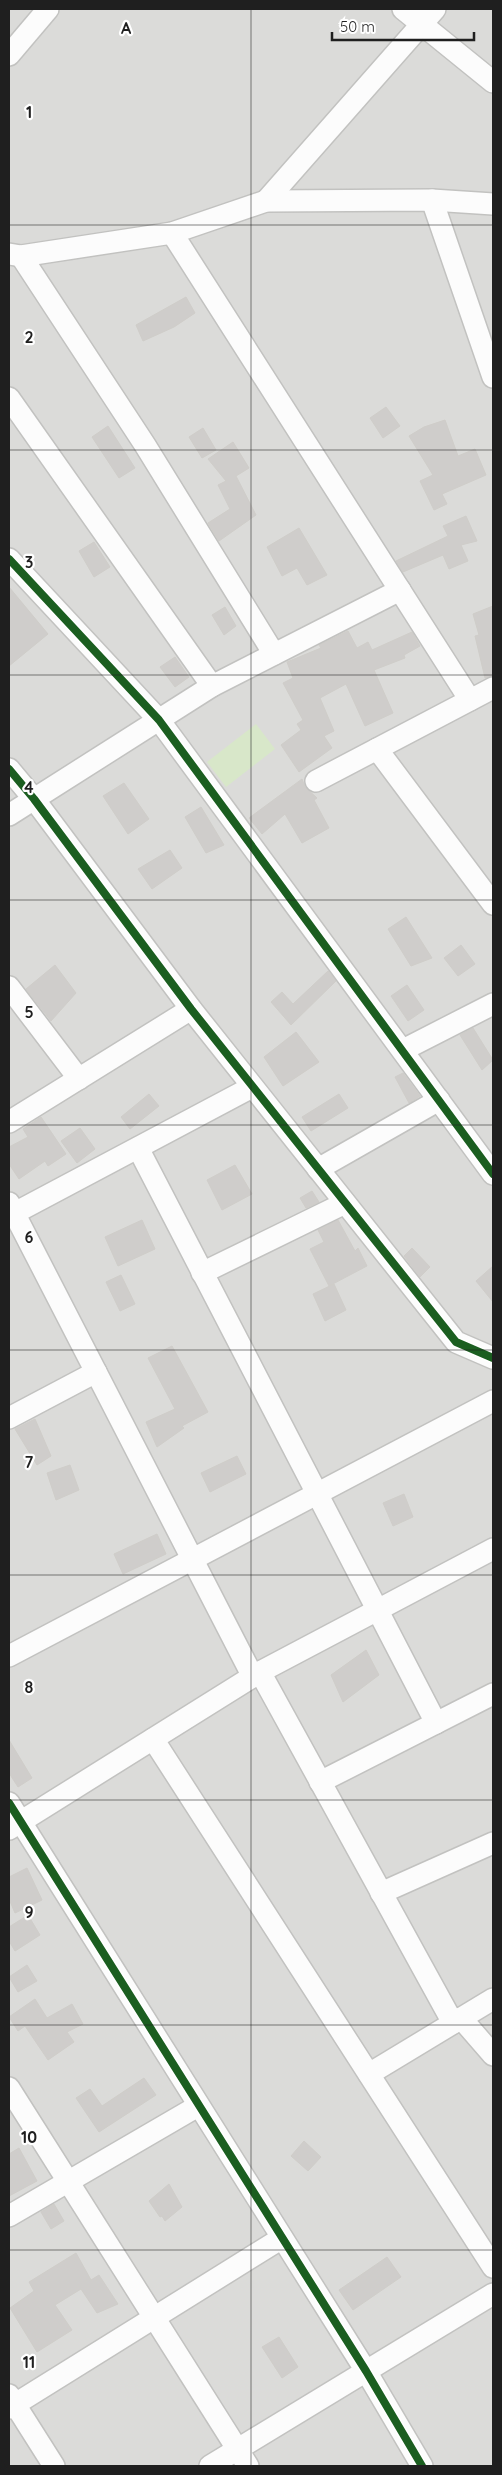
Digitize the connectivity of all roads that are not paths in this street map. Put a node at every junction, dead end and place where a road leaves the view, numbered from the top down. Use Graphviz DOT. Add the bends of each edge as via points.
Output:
graph roads {
  1 [pos="48,9"];
  2 [pos="403,9"];
  3 [pos="429,16"];
  4 [pos="9,55"];
  5 [pos="493,82"];
  6 [pos="432,200"];
  7 [pos="266,201"];
  8 [pos="493,204"];
  9 [pos="172,232"];
  10 [pos="15,255"];
  11 [pos="493,377"];
  12 [pos="9,398"];
  13 [pos="9,559"];
  14 [pos="400,590"];
  15 [pos="274,654"];
  16 [pos="212,686"];
  17 [pos="493,688"];
  18 [pos="470,700"];
  19 [pos="159,720"];
  20 [pos="377,749"];
  21 [pos="9,770"];
  22 [pos="316,781"];
  23 [pos="34,799"];
  24 [pos="9,815"];
  25 [pos="493,904"];
  26 [pos="9,987"];
  27 [pos="493,1004"];
  28 [pos="191,1009"];
  29 [pos="403,1050"];
  30 [pos="79,1078"];
  31 [pos="252,1087"];
  32 [pos="439,1100"];
  33 [pos="9,1122"];
  34 [pos="138,1148"];
  35 [pos="318,1169"];
  36 [pos="493,1174"];
  37 [pos="345,1203"];
  38 [pos="11,1211"];
  39 [pos="202,1273"];
  40 [pos="493,1358"];
  41 [pos="96,1372"];
  42 [pos="493,1401"];
  43 [pos="9,1418"];
  44 [pos="317,1494"];
  45 [pos="493,1549"];
  46 [pos="192,1560"];
  47 [pos="377,1610"];
  48 [pos="9,1656"];
  49 [pos="256,1674"];
  50 [pos="493,1694"];
  51 [pos="436,1723"];
  52 [pos="153,1739"];
  53 [pos="320,1782"];
  54 [pos="9,1803"];
  55 [pos="14,1826"];
  56 [pos="493,1843"];
  57 [pos="381,1893"];
  58 [pos="493,1998"];
  59 [pos="457,2020"];
  60 [pos="493,2055"];
  61 [pos="369,2074"];
  62 [pos="9,2088"];
  63 [pos="198,2106"];
  64 [pos="68,2182"];
  65 [pos="9,2216"];
  66 [pos="282,2238"];
  67 [pos="493,2267"];
  68 [pos="493,2294"];
  69 [pos="154,2318"];
  70 [pos="366,2371"];
  71 [pos="11,2402"];
  72 [pos="243,2458"];
  73 [pos="54,2466"];
  74 [pos="210,2466"];
  75 [pos="422,2466"];
  1 -- 4 [label="street"];
  2 -- 3 [label="street"];
  3 -- 5 [label="street"];
  3 -- 7 [label="street"];
  6 -- 7 [label="street"];
  6 -- 8 [label="street"];
  6 -- 11 [label="street"];
  7 -- 9 [label="street"];
  9 -- 10 [label="street"];
  9 -- 14 [label="street"];
  10 -- 15 [label="street" via="145,445"];
  12 -- 16 [label="street"];
  13 -- 19 [label="street"];
  14 -- 15 [label="street"];
  14 -- 18 [label="street"];
  15 -- 16 [label="street"];
  16 -- 19 [label="street"];
  17 -- 18 [label="street"];
  18 -- 20 [label="street"];
  19 -- 23 [label="street"];
  19 -- 29 [label="street"];
  20 -- 22 [label="street"];
  20 -- 25 [label="street"];
  21 -- 23 [label="street"];
  23 -- 24 [label="street"];
  23 -- 28 [label="street"];
  26 -- 30 [label="street"];
  27 -- 29 [label="street"];
  28 -- 30 [label="street"];
  28 -- 31 [label="street"];
  29 -- 32 [label="street"];
  30 -- 33 [label="street"];
  31 -- 34 [label="street"];
  31 -- 35 [label="street"];
  32 -- 35 [label="street"];
  32 -- 36 [label="street"];
  34 -- 38 [label="street"];
  34 -- 39 [label="street"];
  35 -- 37 [label="street"];
  37 -- 39 [label="street"];
  37 -- 40 [label="street" via="456,1342"];
  38 -- 41 [label="street"];
  39 -- 44 [label="street"];
  41 -- 43 [label="street"];
  41 -- 46 [label="street"];
  42 -- 44 [label="street"];
  44 -- 46 [label="street"];
  44 -- 47 [label="street"];
  45 -- 47 [label="street"];
  46 -- 48 [label="street"];
  46 -- 49 [label="street"];
  47 -- 49 [label="street"];
  47 -- 51 [label="street"];
  49 -- 52 [label="street"];
  49 -- 53 [label="street"];
  50 -- 51 [label="street"];
  51 -- 53 [label="street"];
  52 -- 55 [label="street"];
  52 -- 61 [label="street"];
  53 -- 57 [label="street"];
  54 -- 55 [label="street"];
  55 -- 63 [label="street"];
  56 -- 57 [label="street"];
  57 -- 59 [label="street"];
  58 -- 59 [label="street"];
  59 -- 60 [label="street"];
  59 -- 61 [label="street"];
  61 -- 67 [label="street"];
  62 -- 64 [label="street"];
  63 -- 64 [label="street"];
  63 -- 66 [label="street"];
  64 -- 65 [label="street"];
  64 -- 69 [label="street"];
  66 -- 69 [label="street"];
  66 -- 70 [label="street"];
  68 -- 70 [label="street"];
  69 -- 71 [label="street"];
  69 -- 72 [label="street"];
  70 -- 72 [label="street"];
  70 -- 75 [label="street"];
  71 -- 73 [label="street"];
  72 -- 74 [label="street"];
}
